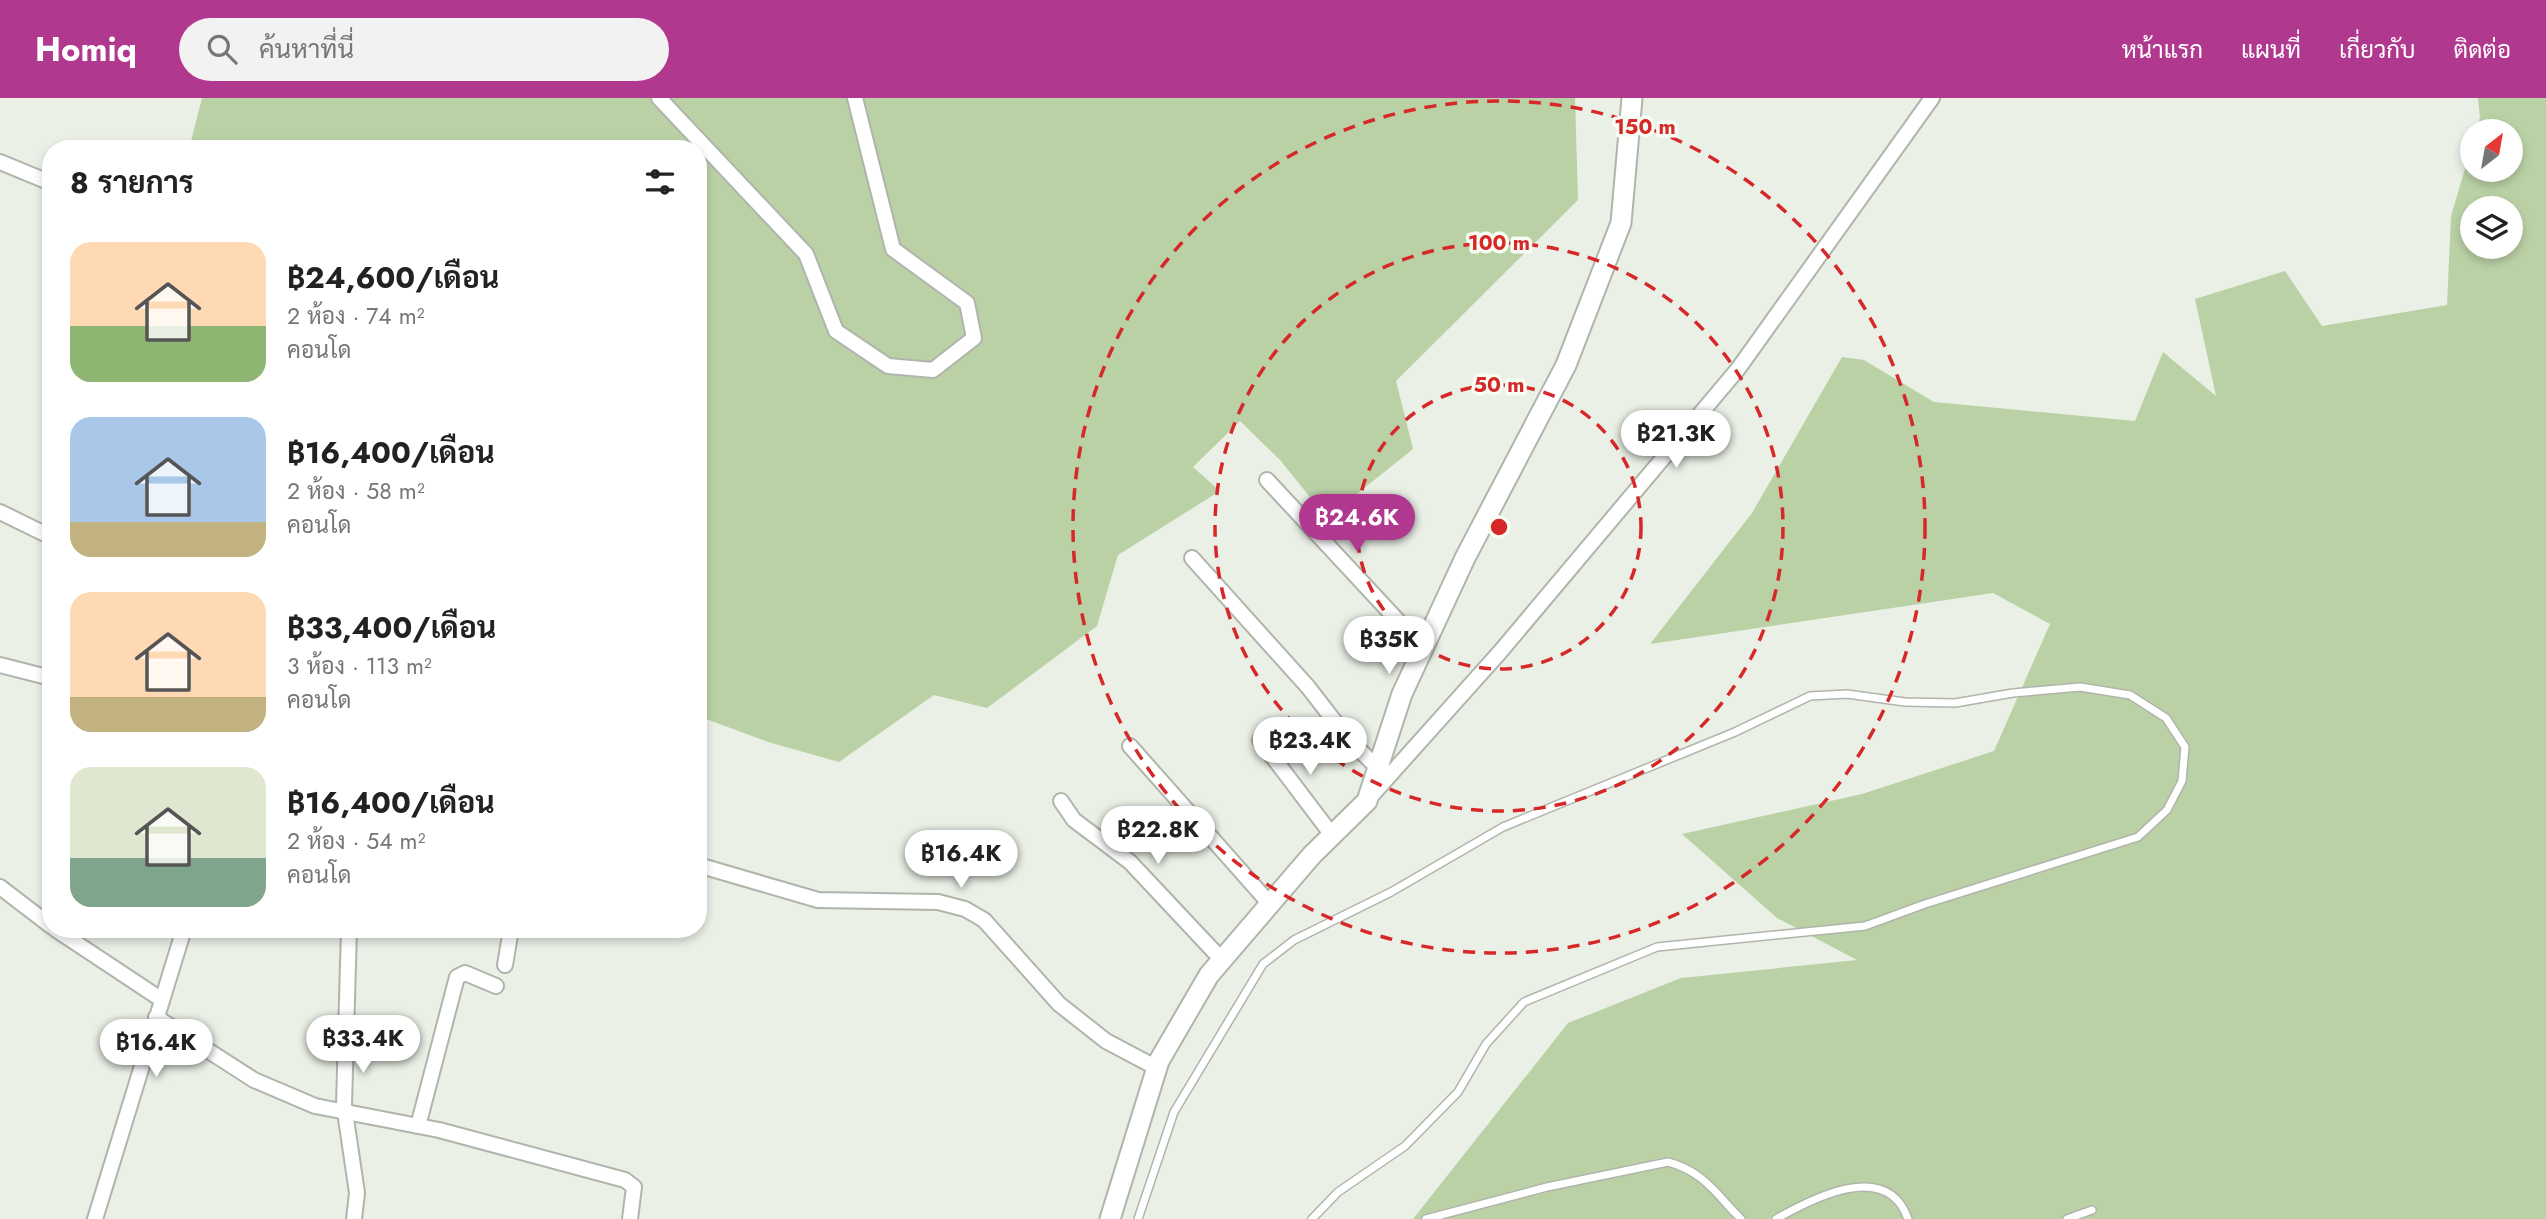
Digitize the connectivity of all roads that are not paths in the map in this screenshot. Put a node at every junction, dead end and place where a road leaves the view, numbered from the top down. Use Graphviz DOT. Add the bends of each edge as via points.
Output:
graph roads {
  1 [pos="659,98"];
  2 [pos="855,98"];
  3 [pos="1632,98"];
  4 [pos="1932,98"];
  5 [pos="699,140"];
  6 [pos="707,149"];
  7 [pos="0,163"];
  8 [pos="42,179"];
  9 [pos="1267,480"];
  10 [pos="0,512"];
  11 [pos="42,533"];
  12 [pos="1192,558"];
  13 [pos="1424,650"];
  14 [pos="0,665"];
  15 [pos="42,676"];
  16 [pos="1260,740"];
  17 [pos="1130,746"];
  18 [pos="1378,768"];
  19 [pos="1061,800"];
  20 [pos="1367,801"];
  21 [pos="1332,835"];
  22 [pos="707,868"];
  23 [pos="0,887"];
  24 [pos="1270,904"];
  25 [pos="42,919"];
  26 [pos="69,938"];
  27 [pos="181,938"];
  28 [pos="349,938"];
  29 [pos="510,938"];
  30 [pos="1222,960"];
  31 [pos="505,965"];
  32 [pos="496,986"];
  33 [pos="162,1000"];
  34 [pos="156,1017"];
  35 [pos="1157,1068"];
  36 [pos="346,1113"];
  37 [pos="418,1126"];
  38 [pos="2092,1210"];
  39 [pos="95,1219"];
  40 [pos="354,1219"];
  41 [pos="630,1219"];
  42 [pos="1110,1219"];
  43 [pos="1138,1219"];
  44 [pos="1312,1219"];
  45 [pos="1426,1219"];
  46 [pos="1741,1219"];
  47 [pos="1776,1219"];
  48 [pos="1908,1219"];
  49 [pos="2067,1219"];
  1 -- 5 [label="street"];
  2 -- 6 [label="street" via="893,249 967,303 974,338 933,370 888,366 836,331 806,254"];
  3 -- 13 [label="street" via="1621,223 1566,365 1465,558"];
  4 -- 20 [label="street" via="1738,369 1500,652"];
  7 -- 8 [label="street"];
  9 -- 13 [label="street"];
  10 -- 11 [label="street"];
  12 -- 18 [label="street"];
  13 -- 18 [label="street" via="1402,694"];
  14 -- 15 [label="street"];
  16 -- 21 [label="street"];
  17 -- 24 [label="street"];
  18 -- 20 [label="street"];
  19 -- 30 [label="street" via="1074,820 1130,862"];
  20 -- 21 [label="street"];
  21 -- 24 [label="street"];
  22 -- 35 [label="street" via="818,900 939,902 965,909 984,920 1059,1004 1107,1041"];
  23 -- 25 [label="street"];
  24 -- 30 [label="street"];
  26 -- 33 [label="street"];
  27 -- 33 [label="street"];
  28 -- 36 [label="street"];
  29 -- 31 [label="street"];
  30 -- 35 [label="street"];
  32 -- 37 [label="street" via="465,973 457,977"];
  33 -- 34 [label="street"];
  34 -- 36 [label="street" via="274,1091"];
  34 -- 39 [label="street"];
  35 -- 42 [label="street"];
  36 -- 37 [label="street"];
  36 -- 40 [label="street" via="357,1193"];
  37 -- 41 [label="street" via="625,1180 634,1187"];
  38 -- 49 [label="lane"];
  43 -- 44 [label="lane" via="1174,1112 1263,964 1294,940 1391,892 1503,827 1723,737 1810,696 1847,694 1955,703 2080,687 2130,695 2166,718 2185,747 2182,781 2167,810 2138,837 1865,926 1657,947 1524,1002 1486,1044 1458,1092 1405,1146 1338,1192"];
  45 -- 46 [label="lane" via="1546,1187 1668,1162 1687,1167 1708,1181"];
  47 -- 48 [label="lane" via="1809,1200 1846,1187 1871,1186 1896,1199"];
}
